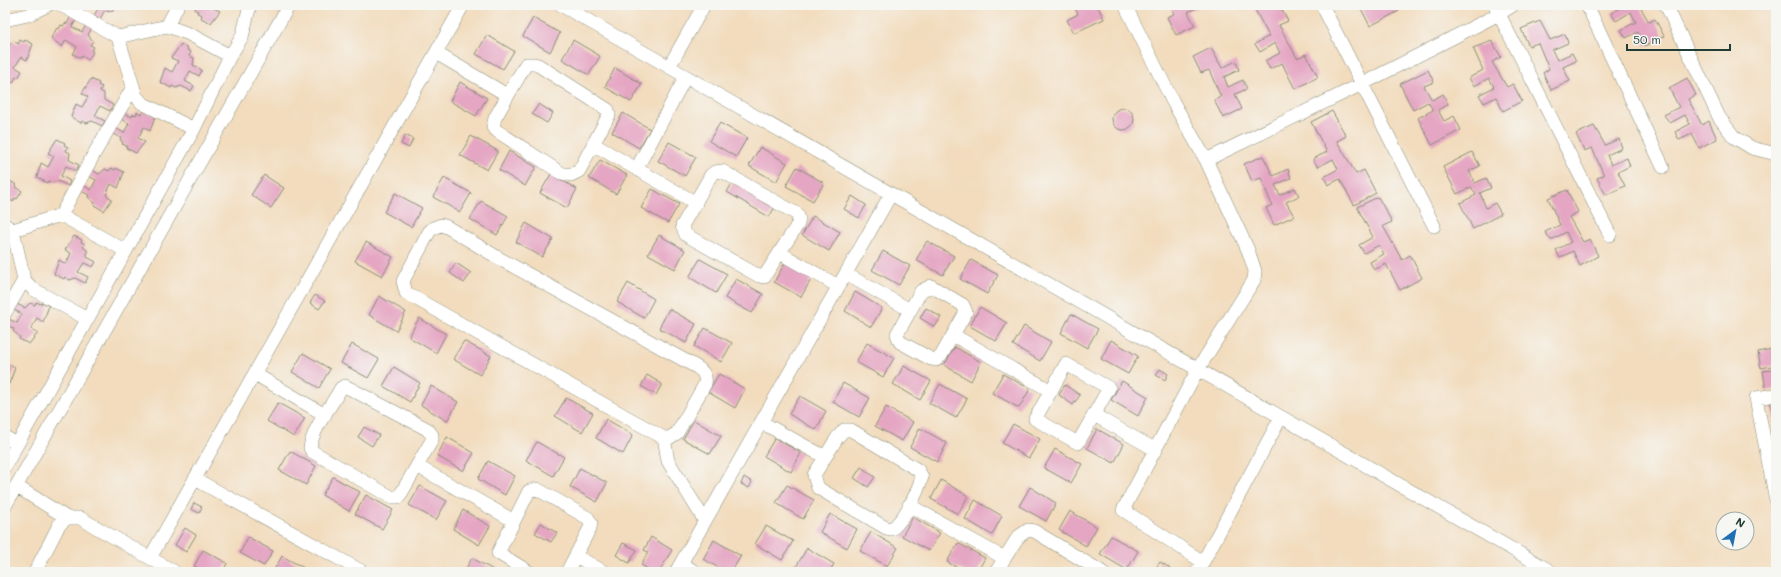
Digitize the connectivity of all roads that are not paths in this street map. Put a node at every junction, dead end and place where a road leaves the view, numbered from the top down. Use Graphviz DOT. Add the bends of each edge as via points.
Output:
graph roads {
  1 [pos="48,5"];
  2 [pos="61,5"];
  3 [pos="178,5"];
  4 [pos="250,5"];
  5 [pos="463,5"];
  6 [pos="561,5"];
  7 [pos="704,5"];
  8 [pos="1125,5"];
  9 [pos="1322,5"];
  10 [pos="1513,5"];
  11 [pos="1587,5"];
  12 [pos="1666,5"];
  13 [pos="286,6"];
  14 [pos="1497,9"];
  15 [pos="5,21"];
  16 [pos="167,26"];
  17 [pos="118,37"];
  18 [pos="436,53"];
  19 [pos="230,56"];
  20 [pos="669,67"];
  21 [pos="685,78"];
  22 [pos="1362,84"];
  23 [pos="133,87"];
  24 [pos="507,95"];
  25 [pos="194,129"];
  26 [pos="593,144"];
  27 [pos="1776,154"];
  28 [pos="1206,160"];
  29 [pos="1663,167"];
  30 [pos="637,168"];
  31 [pos="891,194"];
  32 [pos="696,203"];
  33 [pos="61,215"];
  34 [pos="1434,226"];
  35 [pos="9,228"];
  36 [pos="1610,235"];
  37 [pos="126,251"];
  38 [pos="780,252"];
  39 [pos="846,274"];
  40 [pos="24,280"];
  41 [pos="838,286"];
  42 [pos="910,310"];
  43 [pos="5,313"];
  44 [pos="87,319"];
  45 [pos="953,335"];
  46 [pos="1198,369"];
  47 [pos="255,374"];
  48 [pos="1051,390"];
  49 [pos="1776,395"];
  50 [pos="325,414"];
  51 [pos="1094,415"];
  52 [pos="1281,417"];
  53 [pos="761,422"];
  54 [pos="5,437"];
  55 [pos="664,438"];
  56 [pos="17,444"];
  57 [pos="1156,450"];
  58 [pos="825,457"];
  59 [pos="5,466"];
  60 [pos="417,466"];
  61 [pos="195,479"];
  62 [pos="1774,482"];
  63 [pos="16,486"];
  64 [pos="1776,500"];
  65 [pos="909,505"];
  66 [pos="5,506"];
  67 [pos="68,518"];
  68 [pos="514,521"];
  69 [pos="705,521"];
  70 [pos="576,556"];
  71 [pos="150,558"];
  72 [pos="1004,558"];
  73 [pos="1200,567"];
  74 [pos="678,568"];
  75 [pos="35,572"];
  76 [pos="175,572"];
  77 [pos="363,572"];
  78 [pos="529,572"];
  79 [pos="567,572"];
  80 [pos="604,572"];
  81 [pos="695,572"];
  82 [pos="996,572"];
  83 [pos="1102,572"];
  84 [pos="1552,572"];
  1 -- 15 [label="street" via="28,15"];
  2 -- 17 [label="street"];
  3 -- 16 [label="street"];
  4 -- 19 [label="street" via="242,37"];
  5 -- 18 [label="street"];
  6 -- 20 [label="street"];
  7 -- 20 [label="street"];
  8 -- 28 [label="street" via="1173,102"];
  9 -- 22 [label="street"];
  10 -- 14 [label="street"];
  11 -- 29 [label="street"];
  12 -- 27 [label="street" via="1719,118 1734,137 1752,148"];
  13 -- 63 [label="street"];
  14 -- 22 [label="street"];
  14 -- 36 [label="street"];
  16 -- 17 [label="street"];
  16 -- 19 [label="street" via="189,34"];
  17 -- 23 [label="street"];
  18 -- 24 [label="street"];
  18 -- 47 [label="street"];
  19 -- 25 [label="street"];
  20 -- 21 [label="street"];
  21 -- 30 [label="street"];
  21 -- 31 [label="street"];
  22 -- 28 [label="street"];
  22 -- 34 [label="street"];
  23 -- 25 [label="street" via="142,103"];
  23 -- 33 [label="street"];
  24 -- 26 [label="street" via="493,127 561,173 571,175 579,171"];
  24 -- 26 [label="street" via="526,64 538,66 608,110 609,114"];
  25 -- 37 [label="street"];
  26 -- 30 [label="street"];
  28 -- 46 [label="street" via="1248,250 1255,271 1254,280"];
  30 -- 32 [label="street"];
  31 -- 39 [label="street"];
  31 -- 46 [label="street"];
  32 -- 38 [label="street" via="682,226 686,235 764,277"];
  32 -- 38 [label="street" via="711,175 722,171 797,214 798,224"];
  33 -- 35 [label="street"];
  33 -- 37 [label="street"];
  35 -- 40 [label="street"];
  37 -- 44 [label="street"];
  38 -- 41 [label="street"];
  39 -- 41 [label="street"];
  39 -- 42 [label="street"];
  40 -- 43 [label="street"];
  40 -- 44 [label="street" via="33,289"];
  41 -- 53 [label="street"];
  42 -- 45 [label="street" via="925,287 931,286 957,301 963,305 966,312"];
  42 -- 45 [label="street" via="897,334 900,342 936,360 942,356"];
  44 -- 56 [label="street"];
  45 -- 48 [label="street"];
  46 -- 52 [label="street"];
  46 -- 57 [label="street"];
  47 -- 50 [label="street"];
  47 -- 61 [label="street"];
  48 -- 51 [label="street" via="1066,364 1097,381 1109,388"];
  48 -- 51 [label="street" via="1035,419 1047,426 1078,443"];
  49 -- 62 [label="street" via="1756,398"];
  50 -- 60 [label="street" via="341,388 345,386 427,429 432,435 432,440"];
  50 -- 60 [label="street" via="311,442 310,448 313,452 391,497 399,497"];
  51 -- 57 [label="street"];
  52 -- 73 [label="street"];
  52 -- 84 [label="street"];
  53 -- 58 [label="street"];
  53 -- 69 [label="street"];
  54 -- 56 [label="street"];
  55 -- 55 [label="street" via="406,293 403,281 429,232 433,228 447,227 704,373 705,384 677,433"];
  55 -- 69 [label="street" via="668,461"];
  56 -- 59 [label="street"];
  57 -- 73 [label="street" via="1123,510"];
  58 -- 65 [label="street" via="814,475 818,488 886,528 892,529 897,524"];
  58 -- 65 [label="street" via="844,430 851,430 918,470 922,477"];
  60 -- 68 [label="street"];
  61 -- 71 [label="street"];
  61 -- 77 [label="street"];
  62 -- 64 [label="street"];
  63 -- 66 [label="street"];
  63 -- 67 [label="street"];
  65 -- 72 [label="street"];
  67 -- 71 [label="street" via="80,518"];
  67 -- 75 [label="street" via="59,526"];
  68 -- 70 [label="street" via="529,491 537,489 588,518 591,523"];
  68 -- 78 [label="street" via="498,553"];
  69 -- 74 [label="street"];
  70 -- 79 [label="street"];
  70 -- 80 [label="street"];
  71 -- 76 [label="street"];
  72 -- 82 [label="street"];
  72 -- 83 [label="street" via="1018,536 1028,530 1040,534"];
  74 -- 81 [label="street"];
}
